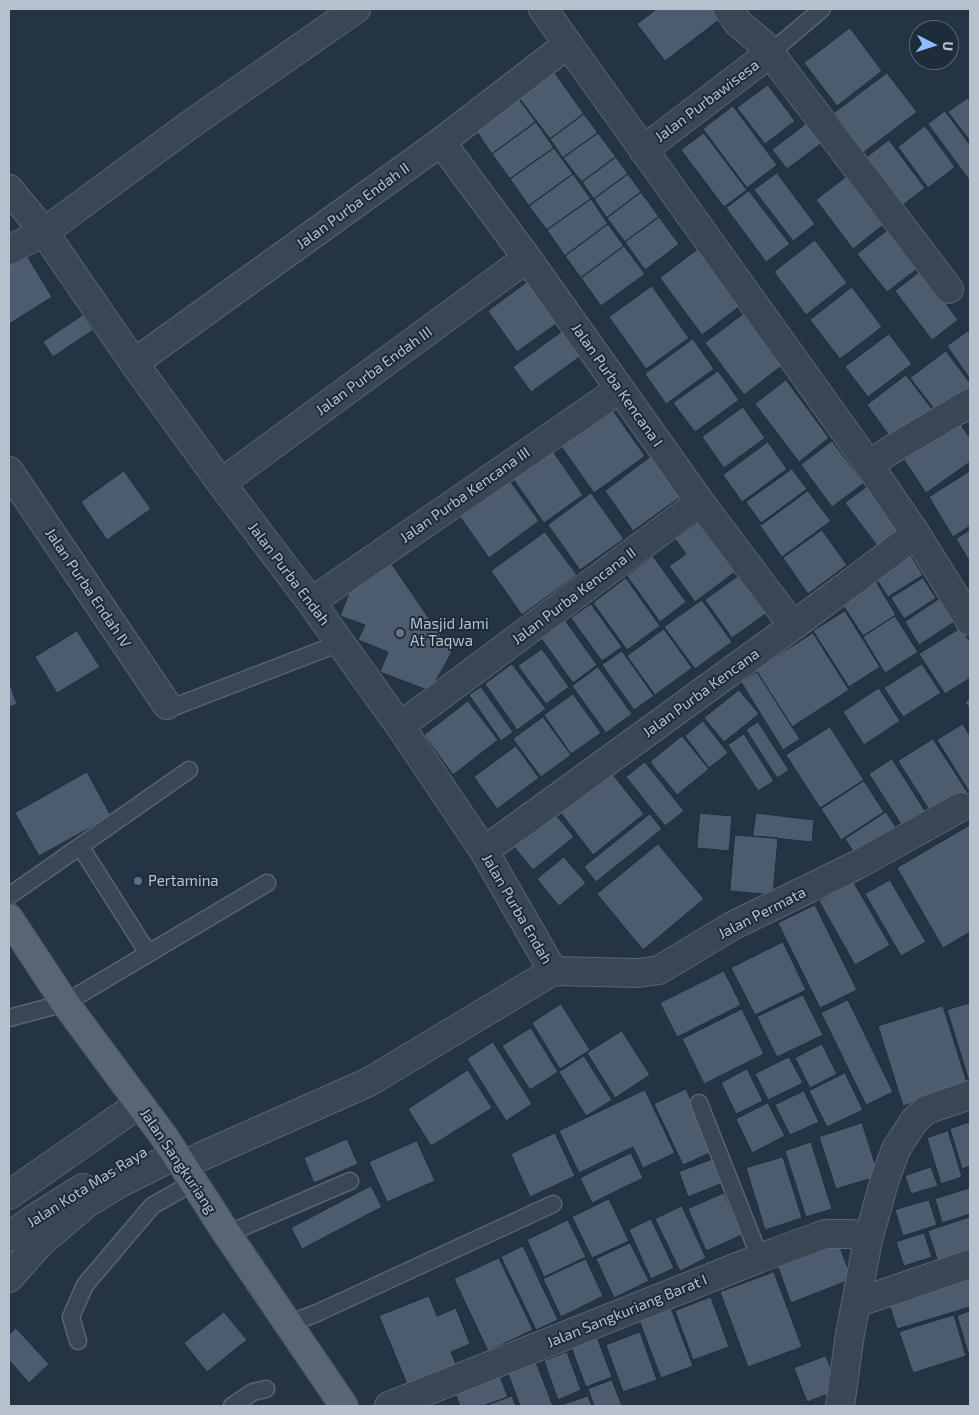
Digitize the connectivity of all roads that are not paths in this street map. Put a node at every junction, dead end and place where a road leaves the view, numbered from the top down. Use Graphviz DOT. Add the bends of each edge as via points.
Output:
graph roads {
  1 [pos="356,9"];
  2 [pos="543,9"];
  3 [pos="728,9"];
  4 [pos="822,9"];
  5 [pos="568,44"];
  6 [pos="770,53"];
  7 [pos="441,142"];
  8 [pos="643,150"];
  9 [pos="9,189"];
  10 [pos="44,232"];
  11 [pos="9,250"];
  12 [pos="527,258"];
  13 [pos="949,289"];
  14 [pos="134,363"];
  15 [pos="620,389"];
  16 [pos="970,403"];
  17 [pos="868,465"];
  18 [pos="9,471"];
  19 [pos="221,483"];
  20 [pos="700,502"];
  21 [pos="916,534"];
  22 [pos="311,602"];
  23 [pos="970,621"];
  24 [pos="793,626"];
  25 [pos="340,643"];
  26 [pos="167,705"];
  27 [pos="400,726"];
  28 [pos="189,770"];
  29 [pos="960,807"];
  30 [pos="80,846"];
  31 [pos="484,851"];
  32 [pos="267,883"];
  33 [pos="9,896"];
  34 [pos="9,918"];
  35 [pos="148,953"];
  36 [pos="553,971"];
  37 [pos="65,1003"];
  38 [pos="9,1018"];
  39 [pos="970,1095"];
  40 [pos="699,1103"];
  41 [pos="139,1104"];
  42 [pos="180,1160"];
  43 [pos="350,1181"];
  44 [pos="9,1195"];
  45 [pos="553,1204"];
  46 [pos="227,1234"];
  47 [pos="9,1237"];
  48 [pos="868,1240"];
  49 [pos="760,1258"];
  50 [pos="970,1264"];
  51 [pos="9,1278"];
  52 [pos="856,1303"];
  53 [pos="288,1324"];
  54 [pos="78,1341"];
  55 [pos="266,1389"];
  56 [pos="232,1406"];
  57 [pos="344,1406"];
  58 [pos="389,1406"];
  59 [pos="840,1406"];
  1 -- 10 [label="street" via="195,121"];
  2 -- 5 [label="street"];
  3 -- 6 [label="street"];
  4 -- 6 [label="lane"];
  5 -- 7 [label="street, Jalan Purba Endah II"];
  5 -- 8 [label="street"];
  6 -- 8 [label="street, Jalan Purbawisesa"];
  6 -- 13 [label="street"];
  7 -- 12 [label="street, Jalan Purba Kencana I"];
  7 -- 14 [label="street, Jalan Purba Endah II"];
  8 -- 17 [label="street"];
  9 -- 10 [label="street, Jalan Purba Endah"];
  10 -- 11 [label="street"];
  10 -- 14 [label="street, Jalan Purba Endah"];
  12 -- 15 [label="street, Jalan Purba Kencana I"];
  12 -- 19 [label="street, Jalan Purba Endah III"];
  14 -- 19 [label="street, Jalan Purba Endah"];
  15 -- 20 [label="street, Jalan Purba Kencana I"];
  15 -- 22 [label="street, Jalan Purba Kencana III"];
  16 -- 17 [label="street"];
  17 -- 21 [label="street"];
  18 -- 26 [label="street, Jalan Purba Endah IV"];
  19 -- 22 [label="street, Jalan Purba Endah"];
  20 -- 24 [label="street, Jalan Purba Kencana I"];
  20 -- 27 [label="street, Jalan Purba Kencana II"];
  21 -- 23 [label="street"];
  21 -- 24 [label="street, Jalan Purba Kencana"];
  22 -- 25 [label="street, Jalan Purba Endah"];
  24 -- 31 [label="street, Jalan Purba Kencana"];
  25 -- 26 [label="lane" via="178,705"];
  25 -- 27 [label="street, Jalan Purba Endah"];
  27 -- 31 [label="street, Jalan Purba Endah"];
  28 -- 30 [label="lane"];
  29 -- 36 [label="street, Jalan Permata" via="860,864 732,926 659,970 638,973"];
  30 -- 33 [label="lane"];
  30 -- 35 [label="lane"];
  31 -- 36 [label="street, Jalan Purba Endah"];
  32 -- 35 [label="lane"];
  34 -- 37 [label="main road, Jalan Sangkuriang"];
  35 -- 37 [label="lane"];
  36 -- 42 [label="street" via="368,1082 200,1157"];
  37 -- 38 [label="lane"];
  37 -- 41 [label="main road, Jalan Sangkuriang"];
  39 -- 48 [label="street" via="926,1110 914,1121 896,1148"];
  40 -- 49 [label="lane"];
  41 -- 42 [label="main road, Jalan Sangkuriang"];
  41 -- 44 [label="street"];
  42 -- 46 [label="main road, Jalan Sangkuriang"];
  42 -- 47 [label="street, Jalan Kota Mas Raya" via="39,1216"];
  42 -- 51 [label="street" via="122,1182 87,1203 40,1243"];
  42 -- 54 [label="lane" via="152,1206 85,1285 70,1317"];
  43 -- 46 [label="lane"];
  45 -- 53 [label="lane" via="317,1314"];
  46 -- 53 [label="main road, Jalan Sangkuriang"];
  48 -- 49 [label="street, Jalan Sangkuriang Barat I" via="852,1234 826,1234"];
  48 -- 52 [label="street"];
  49 -- 58 [label="street, Jalan Sangkuriang Barat I"];
  50 -- 52 [label="street"];
  52 -- 59 [label="street"];
  53 -- 57 [label="main road, Jalan Sangkuriang"];
  55 -- 56 [label="lane" via="253,1392"];
}
